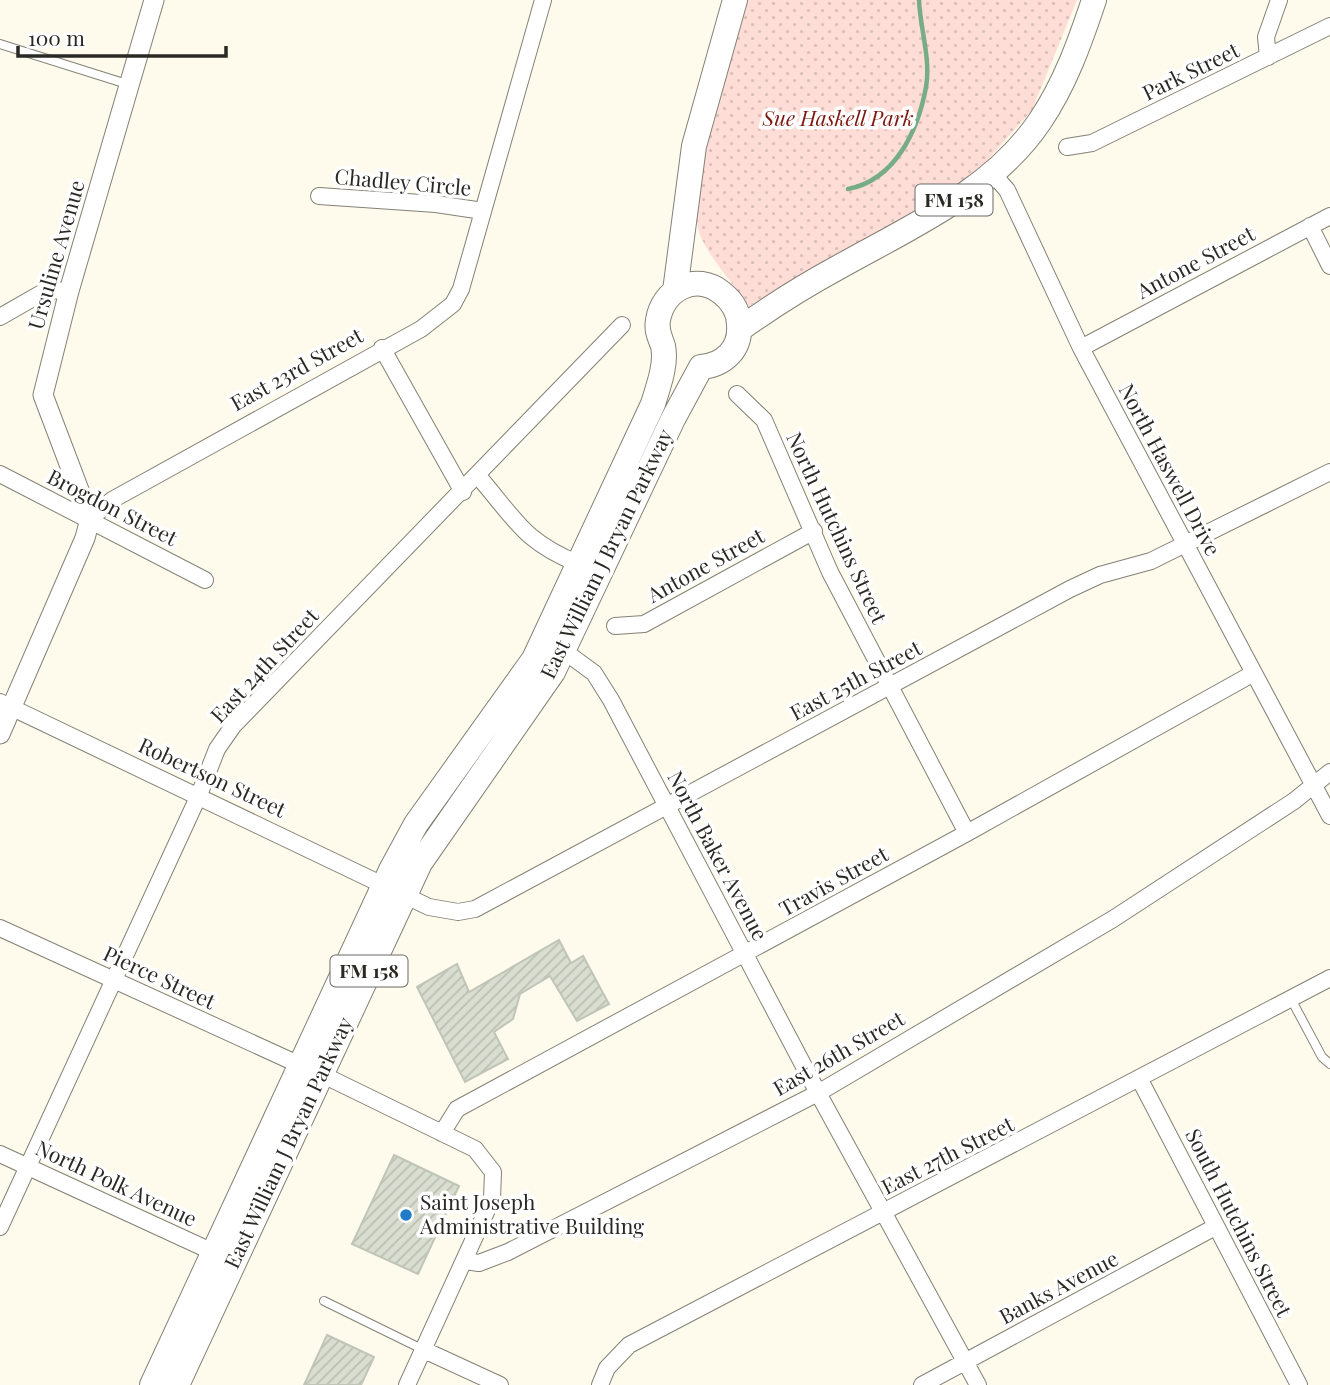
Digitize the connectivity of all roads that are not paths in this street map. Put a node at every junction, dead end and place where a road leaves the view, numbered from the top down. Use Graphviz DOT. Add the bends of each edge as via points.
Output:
graph roads {
  1 [pos="154,0"];
  2 [pos="543,0"];
  3 [pos="735,0"];
  4 [pos="1094,0"];
  5 [pos="1279,0"];
  6 [pos="1330,26"];
  7 [pos="0,44"];
  8 [pos="1268,58"];
  9 [pos="130,85"];
  10 [pos="1067,147"];
  11 [pos="993,174"];
  12 [pos="320,196"];
  13 [pos="483,211"];
  14 [pos="1330,216"];
  15 [pos="1310,226"];
  16 [pos="1330,266"];
  17 [pos="69,291"];
  18 [pos="675,291"];
  19 [pos="0,317"];
  20 [pos="622,325"];
  21 [pos="740,329"];
  22 [pos="663,346"];
  23 [pos="382,348"];
  24 [pos="1081,348"];
  25 [pos="701,367"];
  26 [pos="737,394"];
  27 [pos="1330,472"];
  28 [pos="0,474"];
  29 [pos="478,476"];
  30 [pos="463,492"];
  31 [pos="90,519"];
  32 [pos="814,531"];
  33 [pos="1184,544"];
  34 [pos="579,564"];
  35 [pos="205,580"];
  36 [pos="615,626"];
  37 [pos="564,651"];
  38 [pos="1254,673"];
  39 [pos="889,688"];
  40 [pos="6,705"];
  41 [pos="0,734"];
  42 [pos="1330,772"];
  43 [pos="1314,785"];
  44 [pos="200,795"];
  45 [pos="667,805"];
  46 [pos="1330,816"];
  47 [pos="967,833"];
  48 [pos="394,889"];
  49 [pos="0,928"];
  50 [pos="746,954"];
  51 [pos="1330,978"];
  52 [pos="115,981"];
  53 [pos="1291,999"];
  54 [pos="1330,1064"];
  55 [pos="311,1070"];
  56 [pos="1140,1080"];
  57 [pos="818,1093"];
  58 [pos="442,1133"];
  59 [pos="0,1154"];
  60 [pos="28,1166"];
  61 [pos="883,1213"];
  62 [pos="0,1227"];
  63 [pos="1216,1227"];
  64 [pos="213,1252"];
  65 [pos="465,1261"];
  66 [pos="324,1301"];
  67 [pos="424,1350"];
  68 [pos="966,1362"];
  69 [pos="152,1385"];
  70 [pos="177,1385"];
  71 [pos="407,1385"];
  72 [pos="500,1385"];
  73 [pos="600,1385"];
  74 [pos="922,1385"];
  75 [pos="978,1385"];
  76 [pos="1298,1385"];
  1 -- 9 [label="street, Ursuline Avenue"];
  2 -- 13 [label="street, East 23rd Street"];
  3 -- 18 [label="main road, East William J Bryan Parkway / FM 158" via="694,146"];
  4 -- 11 [label="main road, FM 158" via="1069,71 1055,96 1039,122"];
  5 -- 8 [label="street" via="1266,37"];
  6 -- 8 [label="street, Park Street"];
  7 -- 9 [label="lane"];
  8 -- 10 [label="street, Park Street" via="1092,143"];
  9 -- 17 [label="street, Ursuline Avenue"];
  11 -- 21 [label="main road, FM 158" via="930,217 802,287"];
  11 -- 24 [label="street, North Haswell Drive" via="1007,190"];
  12 -- 13 [label="street, Chadley Circle"];
  13 -- 23 [label="street, East 23rd Street" via="453,304 421,329"];
  14 -- 15 [label="street, Antone Street"];
  15 -- 16 [label="street"];
  15 -- 24 [label="street, Antone Street"];
  17 -- 19 [label="street" via="47,290"];
  17 -- 31 [label="street, Ursuline Avenue" via="43,395"];
  18 -- 21 [label="main road" via="691,283 713,287 732,303"];
  18 -- 22 [label="main road, East William J Bryan Parkway / FM 158" via="658,317"];
  20 -- 29 [label="street, East 24th Street"];
  21 -- 25 [label="main road, FM 158" via="729,356"];
  22 -- 25 [label="main road" via="675,359"];
  22 -- 34 [label="main road, East William J Bryan Parkway / FM 158" via="653,404"];
  23 -- 30 [label="street"];
  23 -- 31 [label="street, East 23rd Street" via="112,500"];
  24 -- 33 [label="street, North Haswell Drive"];
  25 -- 37 [label="main road, East William J Bryan Parkway / FM 158"];
  26 -- 32 [label="street, North Hutchins Street" via="764,420"];
  27 -- 33 [label="street, East 25th Street"];
  28 -- 31 [label="street, Brogdon Street"];
  29 -- 30 [label="street, East 24th Street"];
  29 -- 34 [label="street" via="531,539"];
  30 -- 44 [label="street, East 24th Street" via="233,726 217,749"];
  31 -- 35 [label="street, Brogdon Street"];
  31 -- 40 [label="street"];
  32 -- 36 [label="street, Antone Street" via="644,624"];
  32 -- 39 [label="street, North Hutchins Street"];
  33 -- 38 [label="street, North Haswell Drive"];
  33 -- 39 [label="street, East 25th Street" via="1152,561 1100,575 1070,589"];
  34 -- 48 [label="main road, East William J Bryan Parkway / FM 158" via="534,659 416,824"];
  37 -- 45 [label="street, North Baker Avenue" via="594,673"];
  37 -- 48 [label="main road, East William J Bryan Parkway / FM 158" via="539,694"];
  38 -- 43 [label="street, North Haswell Drive"];
  38 -- 47 [label="street, Travis Street"];
  39 -- 45 [label="street, East 25th Street"];
  39 -- 47 [label="street, North Hutchins Street"];
  40 -- 41 [label="street"];
  40 -- 44 [label="street, Robertson Street"];
  42 -- 43 [label="street, East 26th Street"];
  43 -- 46 [label="street, North Haswell Drive"];
  43 -- 57 [label="street, East 26th Street" via="1113,919"];
  44 -- 48 [label="street, Robertson Street"];
  44 -- 52 [label="street, East 24th Street"];
  45 -- 48 [label="street, East 25th Street" via="475,909 445,910"];
  45 -- 50 [label="street, North Baker Avenue"];
  47 -- 50 [label="street, Travis Street"];
  48 -- 55 [label="main road, East William J Bryan Parkway / FM 158"];
  49 -- 52 [label="street, Pierce Street"];
  50 -- 57 [label="street, North Baker Avenue"];
  50 -- 58 [label="street, Travis Street" via="457,1109"];
  51 -- 53 [label="street, East 27th Street"];
  52 -- 55 [label="street, Pierce Street"];
  52 -- 60 [label="street, East 24th Street"];
  53 -- 54 [label="lane"];
  53 -- 56 [label="street, East 27th Street"];
  55 -- 58 [label="street, Pierce Street"];
  55 -- 64 [label="main road, East William J Bryan Parkway / FM 158"];
  55 -- 70 [label="main road, East William J Bryan Parkway / FM 158"];
  56 -- 61 [label="street, East 27th Street"];
  56 -- 63 [label="street, South Hutchins Street"];
  57 -- 61 [label="street, North Baker Avenue"];
  57 -- 65 [label="street, East 26th Street" via="508,1252 479,1263"];
  58 -- 65 [label="street, Pierce Street" via="475,1149 493,1172 492,1199"];
  59 -- 60 [label="street, North Polk Avenue"];
  60 -- 62 [label="street, East 24th Street"];
  60 -- 64 [label="street, North Polk Avenue"];
  61 -- 68 [label="street, North Baker Avenue"];
  61 -- 73 [label="street, East 27th Street" via="629,1345 617,1354"];
  63 -- 68 [label="street, Banks Avenue"];
  63 -- 76 [label="street, South Hutchins Street"];
  64 -- 69 [label="main road, East William J Bryan Parkway / FM 158"];
  65 -- 67 [label="street"];
  66 -- 67 [label="lane"];
  67 -- 71 [label="street"];
  67 -- 72 [label="street"];
  68 -- 74 [label="street, Banks Avenue"];
  68 -- 75 [label="street, North Baker Avenue"];
}
